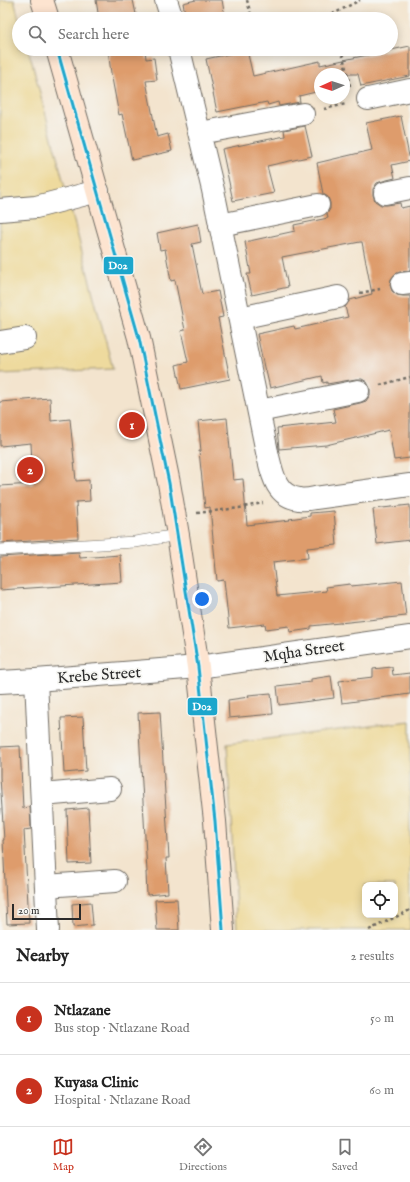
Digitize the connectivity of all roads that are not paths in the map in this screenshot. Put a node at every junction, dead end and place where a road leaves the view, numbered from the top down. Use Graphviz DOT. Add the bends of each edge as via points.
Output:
graph roads {
  1 [pos="42,0"];
  2 [pos="166,0"];
  3 [pos="46,12"];
  4 [pos="170,12"];
  5 [pos="59,56"];
  6 [pos="181,56"];
  7 [pos="410,90"];
  8 [pos="361,101"];
  9 [pos="303,114"];
  10 [pos="200,133"];
  11 [pos="410,188"];
  12 [pos="98,191"];
  13 [pos="385,193"];
  14 [pos="318,205"];
  15 [pos="0,210"];
  16 [pos="220,225"];
  17 [pos="338,297"];
  18 [pos="240,318"];
  19 [pos="25,338"];
  20 [pos="0,342"];
  21 [pos="358,391"];
  22 [pos="259,412"];
  23 [pos="410,485"];
  24 [pos="178,535"];
  25 [pos="0,550"];
  26 [pos="410,637"];
  27 [pos="198,668"];
  28 [pos="36,680"];
  29 [pos="0,682"];
  30 [pos="110,789"];
  31 [pos="42,795"];
  32 [pos="114,881"];
  33 [pos="46,886"];
  34 [pos="48,930"];
  35 [pos="223,930"];
  1 -- 3 [label="street"];
  2 -- 4 [label="street"];
  5 -- 12 [label="street"];
  6 -- 10 [label="street"];
  7 -- 8 [label="street"];
  9 -- 10 [label="street"];
  10 -- 16 [label="street"];
  11 -- 13 [label="street"];
  12 -- 15 [label="street" via="36,207"];
  12 -- 24 [label="street" via="139,338"];
  14 -- 16 [label="street"];
  16 -- 18 [label="street"];
  17 -- 18 [label="street"];
  18 -- 22 [label="street"];
  19 -- 20 [label="street"];
  21 -- 22 [label="street"];
  22 -- 23 [label="street" via="276,484 290,497 315,498"];
  24 -- 25 [label="lane" via="135,542"];
  24 -- 27 [label="street"];
  26 -- 27 [label="street, Mqha Street"];
  27 -- 28 [label="street, Krebe Street"];
  27 -- 35 [label="street" via="215,821"];
  28 -- 29 [label="street, Krebe Street"];
  28 -- 31 [label="street"];
  30 -- 31 [label="street"];
  31 -- 33 [label="street"];
  32 -- 33 [label="street"];
  33 -- 34 [label="street"];
}
